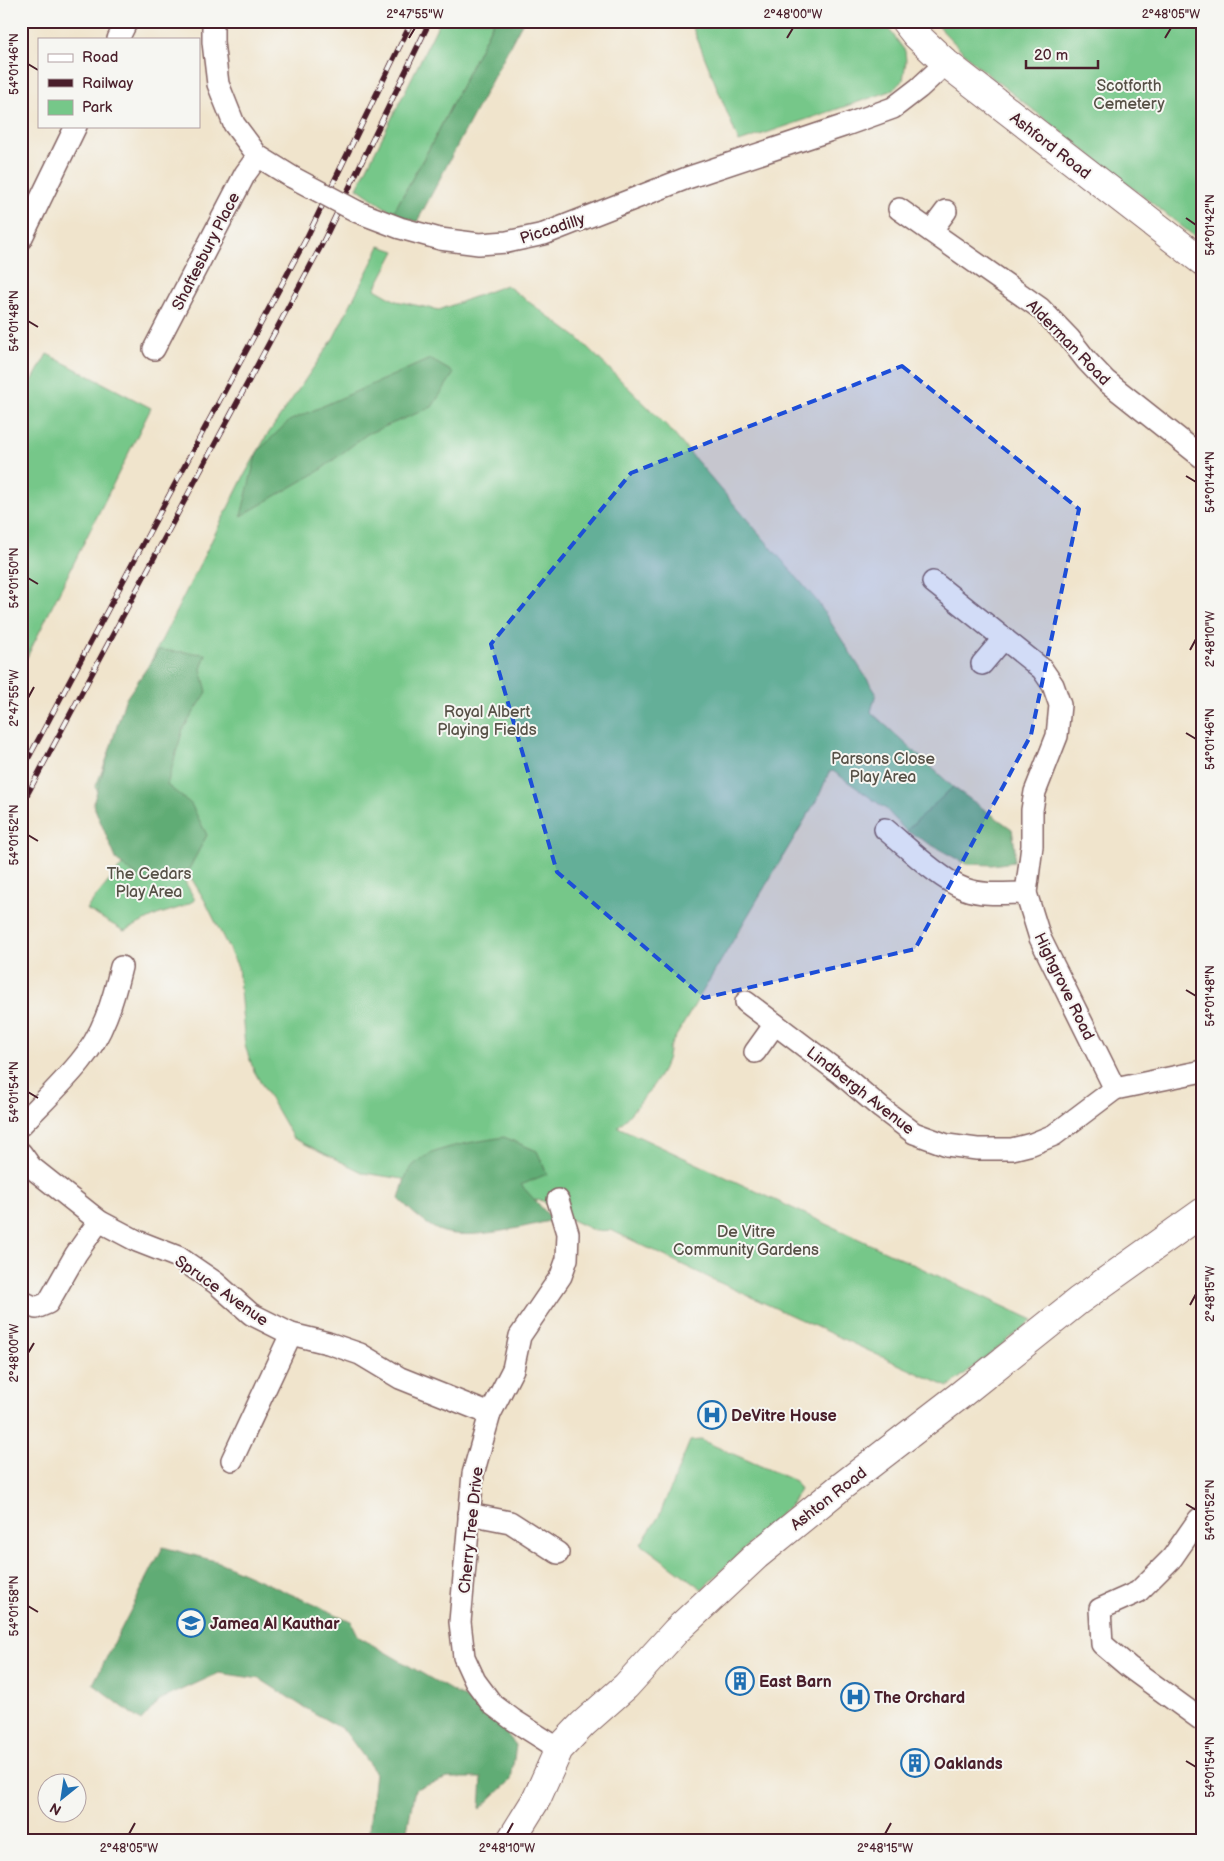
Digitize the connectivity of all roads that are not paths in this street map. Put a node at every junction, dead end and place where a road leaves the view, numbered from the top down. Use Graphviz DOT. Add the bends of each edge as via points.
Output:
graph roads {
  1 [pos="127,21"];
  2 [pos="213,21"];
  3 [pos="904,21"];
  4 [pos="118,38"];
  5 [pos="946,64"];
  6 [pos="75,128"];
  7 [pos="258,156"];
  8 [pos="899,209"];
  9 [pos="946,211"];
  10 [pos="931,231"];
  11 [pos="21,239"];
  12 [pos="1203,262"];
  13 [pos="154,349"];
  14 [pos="1203,458"];
  15 [pos="933,582"];
  16 [pos="1004,638"];
  17 [pos="982,664"];
  18 [pos="885,828"];
  19 [pos="1026,893"];
  20 [pos="121,967"];
  21 [pos="746,1002"];
  22 [pos="775,1024"];
  23 [pos="755,1052"];
  24 [pos="1203,1070"];
  25 [pos="1115,1089"];
  26 [pos="21,1125"];
  27 [pos="21,1153"];
  28 [pos="558,1200"];
  29 [pos="1203,1212"];
  30 [pos="98,1222"];
  31 [pos="21,1301"];
  32 [pos="291,1334"];
  33 [pos="490,1414"];
  34 [pos="232,1460"];
  35 [pos="469,1514"];
  36 [pos="1199,1519"];
  37 [pos="558,1553"];
  38 [pos="1203,1721"];
  39 [pos="559,1749"];
  40 [pos="511,1840"];
  1 -- 4 [label="street"];
  2 -- 7 [label="street, Piccadilly" via="218,84 234,124"];
  3 -- 5 [label="main road, Ashford Road"];
  5 -- 7 [label="street, Piccadilly, bridge" via="893,108 687,178 544,234 507,242 479,244 400,228 358,212"];
  5 -- 12 [label="main road, Ashford Road"];
  6 -- 11 [label="street"];
  7 -- 13 [label="street, Shaftesbury Place" via="245,174"];
  8 -- 10 [label="street, Alderman Road"];
  9 -- 10 [label="street"];
  10 -- 14 [label="street, Alderman Road" via="1040,308 1106,381"];
  15 -- 16 [label="street, Highgrove Road"];
  16 -- 17 [label="street"];
  16 -- 19 [label="street, Highgrove Road" via="1042,669 1053,685 1060,705 1057,736 1035,792"];
  18 -- 19 [label="street" via="942,875 965,889 990,894"];
  19 -- 25 [label="street, Highgrove Road" via="1040,938"];
  20 -- 26 [label="street" via="113,1001 90,1047"];
  21 -- 22 [label="street, Lindbergh Avenue"];
  22 -- 23 [label="street"];
  22 -- 25 [label="street, Lindbergh Avenue" via="914,1132 947,1145 1012,1149 1032,1144 1054,1135"];
  24 -- 25 [label="street, Lindbergh Avenue"];
  27 -- 30 [label="street, Spruce Avenue" via="31,1167"];
  28 -- 33 [label="street, Cherry Tree Drive" via="568,1233 567,1259 561,1276 520,1336 513,1369"];
  29 -- 39 [label="main road, Ashton Road" via="1078,1301 756,1556"];
  30 -- 31 [label="street" via="48,1304 36,1308"];
  30 -- 32 [label="street, Spruce Avenue" via="178,1257 216,1283 251,1314"];
  32 -- 33 [label="street, Spruce Avenue" via="360,1354 400,1378"];
  32 -- 34 [label="street"];
  33 -- 35 [label="street, Cherry Tree Drive" via="473,1474"];
  35 -- 37 [label="street" via="510,1522"];
  35 -- 39 [label="street, Cherry Tree Drive" via="460,1622 464,1656 475,1681 492,1704"];
  36 -- 38 [label="street" via="1172,1558 1138,1592 1100,1610 1102,1644"];
  39 -- 40 [label="main road, Ashton Road" via="537,1798"];
}
